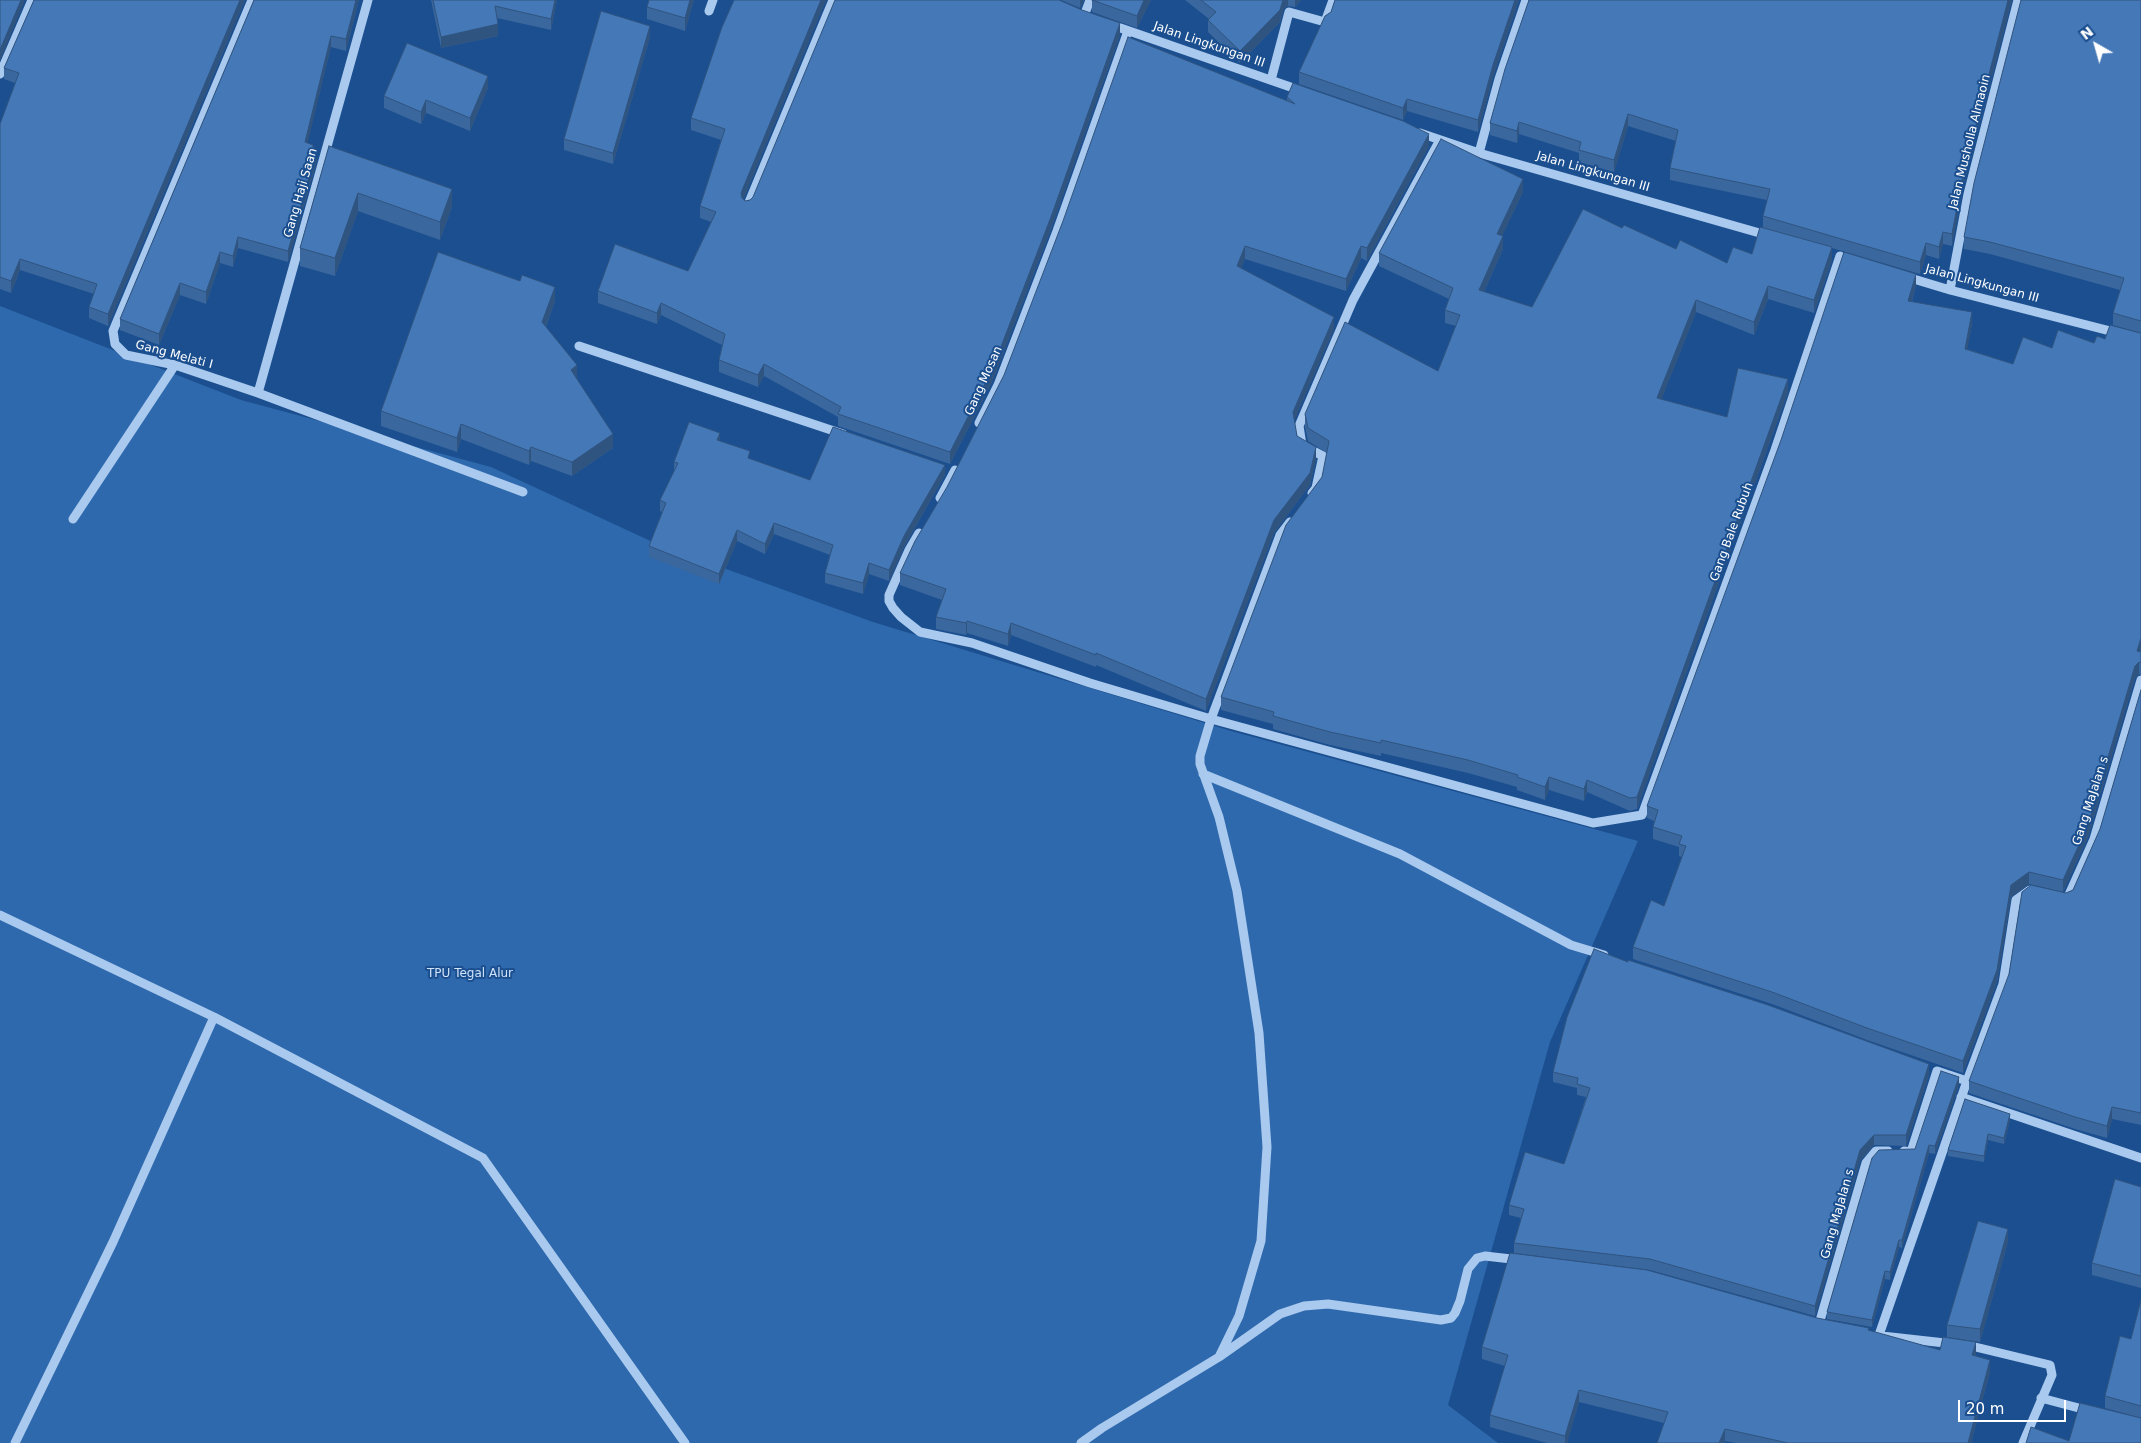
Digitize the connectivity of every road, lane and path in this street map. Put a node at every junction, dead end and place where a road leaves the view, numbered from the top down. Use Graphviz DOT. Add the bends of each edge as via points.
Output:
graph roads {
  1 [pos="32,0"];
  2 [pos="252,0"];
  3 [pos="368,0"];
  4 [pos="713,0"];
  5 [pos="833,0"];
  6 [pos="1090,0"];
  7 [pos="1333,0"];
  8 [pos="1526,0"];
  9 [pos="2018,0"];
  10 [pos="709,11"];
  11 [pos="1128,31"];
  12 [pos="0,74"];
  13 [pos="1271,80"];
  14 [pos="1309,94"];
  15 [pos="1412,130"];
  16 [pos="1440,140"];
  17 [pos="1479,153"];
  18 [pos="747,207"];
  19 [pos="1783,240"];
  20 [pos="1830,253"];
  21 [pos="1895,273"];
  22 [pos="1950,290"];
  23 [pos="2141,339"];
  24 [pos="579,346"];
  25 [pos="175,366"];
  26 [pos="258,393"];
  27 [pos="974,433"];
  28 [pos="850,437"];
  29 [pos="953,468"];
  30 [pos="523,492"];
  31 [pos="937,504"];
  32 [pos="1304,504"];
  33 [pos="1298,512"];
  34 [pos="73,519"];
  35 [pos="923,527"];
  36 [pos="2141,680"];
  37 [pos="1211,719"];
  38 [pos="1203,774"];
  39 [pos="2039,892"];
  40 [pos="2058,897"];
  41 [pos="0,915"];
  42 [pos="1609,957"];
  43 [pos="214,1017"];
  44 [pos="1967,1081"];
  45 [pos="1961,1097"];
  46 [pos="2141,1158"];
  47 [pos="1529,1261"];
  48 [pos="1818,1324"];
  49 [pos="1219,1357"];
  50 [pos="2041,1398"];
  51 [pos="2096,1412"];
  52 [pos="14,1443"];
  53 [pos="685,1443"];
  54 [pos="1081,1443"];
  55 [pos="2023,1443"];
  1 -- 12 [label="street"];
  2 -- 25 [label="street, Gang Melati I" via="113,331 116,344 126,355"];
  3 -- 26 [label="street, Gang Haji Saan"];
  4 -- 10 [label="street"];
  5 -- 18 [label="street"];
  6 -- 11 [label="street, Jalan Lingkungan III" via="1089,17"];
  7 -- 13 [label="street" via="1325,22 1290,12"];
  8 -- 17 [label="street" via="1499,79"];
  9 -- 22 [label="street, Jalan Musholla Almaoin" via="1968,194"];
  11 -- 13 [label="street, Jalan Lingkungan III"];
  11 -- 27 [label="street, Gang Mosan" via="1058,231 998,385"];
  13 -- 14 [label="street, Jalan Lingkungan III"];
  15 -- 16 [label="street, Jalan Lingkungan III"];
  16 -- 17 [label="street, Jalan Lingkungan III"];
  16 -- 32 [label="street" via="1353,300 1299,426 1302,445 1323,456 1316,488"];
  17 -- 19 [label="street, Jalan Lingkungan III"];
  20 -- 37 [label="street, Gang Bale Rubuh" via="1845,258 1642,815 1593,823"];
  21 -- 22 [label="street, Jalan Lingkungan III"];
  22 -- 23 [label="street, Jalan Lingkungan III"];
  24 -- 28 [label="street"];
  25 -- 26 [label="street, Gang Melati I"];
  25 -- 34 [label="street"];
  26 -- 30 [label="street, Gang Melati I"];
  29 -- 31 [label="street"];
  33 -- 37 [label="street" via="1280,536"];
  35 -- 37 [label="street" via="889,595 889,601 901,618 920,632 972,643"];
  36 -- 40 [label="street, Gang MaJalan s" via="2094,839 2067,899"];
  37 -- 38 [label="street" via="1200,756"];
  38 -- 42 [label="street" via="1400,854 1571,944"];
  38 -- 49 [label="street" via="1219,817 1237,891 1258,1033 1267,1147 1260,1241 1239,1316"];
  39 -- 44 [label="street" via="2030,890 2016,900 2003,984"];
  41 -- 43 [label="street"];
  43 -- 52 [label="street" via="113,1242"];
  43 -- 53 [label="street" via="483,1158"];
  44 -- 45 [label="street"];
  44 -- 48 [label="street, Gang MaJalan s" via="1932,1069 1911,1152 1876,1151 1866,1163"];
  45 -- 46 [label="street"];
  45 -- 50 [label="street" via="1875,1334 1971,1346 2050,1365 2052,1375"];
  47 -- 49 [label="street" via="1478,1258 1468,1269 1460,1301 1451,1318 1441,1320 1328,1304 1304,1306 1280,1314"];
  49 -- 54 [label="street"];
  50 -- 51 [label="street"];
  50 -- 55 [label="street"];
}
